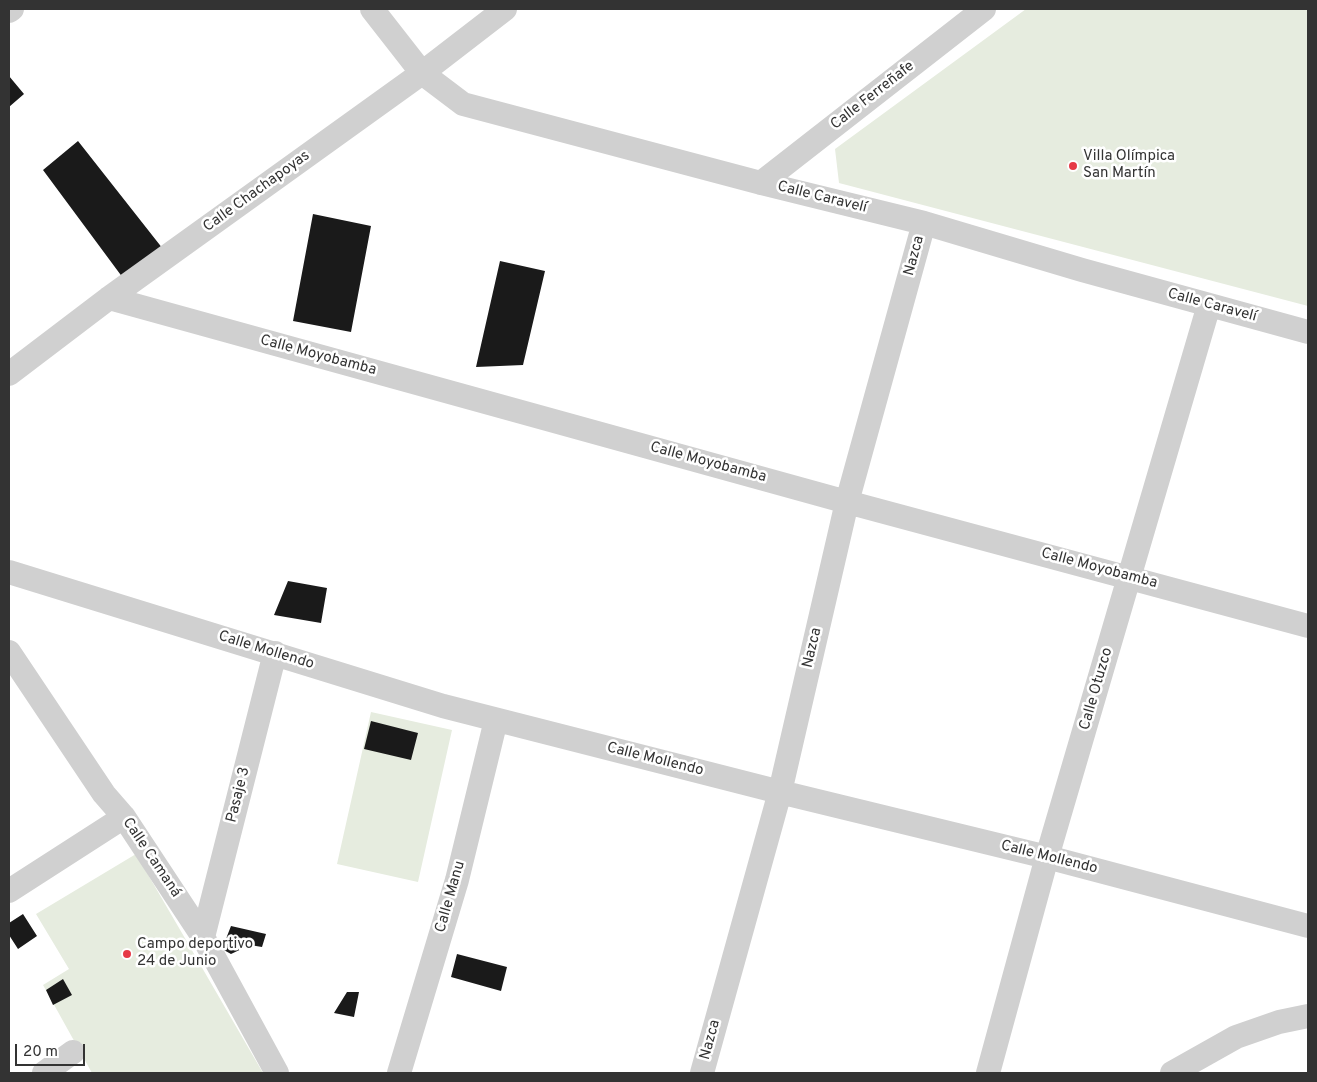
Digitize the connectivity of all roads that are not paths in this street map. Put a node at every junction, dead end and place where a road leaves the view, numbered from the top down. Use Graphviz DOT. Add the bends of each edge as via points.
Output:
graph roads {
  1 [pos="12,9"];
  2 [pos="372,9"];
  3 [pos="505,9"];
  4 [pos="984,9"];
  5 [pos="9,11"];
  6 [pos="422,74"];
  7 [pos="761,183"];
  8 [pos="924,223"];
  9 [pos="109,298"];
  10 [pos="1209,305"];
  11 [pos="1308,332"];
  12 [pos="9,374"];
  13 [pos="847,502"];
  14 [pos="9,572"];
  15 [pos="1130,577"];
  16 [pos="1308,626"];
  17 [pos="9,652"];
  18 [pos="275,653"];
  19 [pos="496,720"];
  20 [pos="780,792"];
  21 [pos="124,818"];
  22 [pos="1047,857"];
  23 [pos="9,891"];
  24 [pos="1308,926"];
  25 [pos="203,937"];
  26 [pos="1308,1016"];
  27 [pos="73,1052"];
  28 [pos="44,1073"];
  29 [pos="277,1073"];
  30 [pos="399,1073"];
  31 [pos="702,1073"];
  32 [pos="988,1073"];
  33 [pos="1172,1073"];
  1 -- 5 [label="street"];
  2 -- 6 [label="street, Calle Caravelí"];
  3 -- 6 [label="street, Calle Chachapoyas"];
  4 -- 7 [label="street, Calle Ferreñafe"];
  6 -- 7 [label="street, Calle Caravelí" via="463,104"];
  6 -- 9 [label="street, Calle Chachapoyas"];
  7 -- 8 [label="street, Calle Caravelí"];
  8 -- 10 [label="street, Calle Caravelí"];
  8 -- 13 [label="street, Nazca"];
  9 -- 12 [label="street, Calle Chachapoyas"];
  9 -- 13 [label="street, Calle Moyobamba"];
  10 -- 11 [label="street, Calle Caravelí"];
  10 -- 15 [label="street, Calle Otuzco"];
  13 -- 15 [label="street, Calle Moyobamba"];
  13 -- 20 [label="street, Nazca"];
  14 -- 18 [label="street, Calle Mollendo"];
  15 -- 16 [label="street, Calle Moyobamba"];
  15 -- 22 [label="street, Calle Otuzco"];
  17 -- 21 [label="street, Calle Camaná" via="104,794"];
  18 -- 19 [label="street, Calle Mollendo"];
  18 -- 25 [label="street, Pasaje 3"];
  19 -- 20 [label="street, Calle Mollendo"];
  19 -- 30 [label="street, Calle Manu" via="456,880"];
  20 -- 22 [label="street, Calle Mollendo"];
  20 -- 31 [label="street, Nazca"];
  21 -- 23 [label="street"];
  21 -- 25 [label="street, Calle Camaná"];
  22 -- 24 [label="street, Calle Mollendo"];
  22 -- 32 [label="street, Calle Otuzco"];
  25 -- 29 [label="street, Calle Camaná"];
  26 -- 33 [label="street" via="1279,1022 1236,1038"];
  27 -- 28 [label="street"];
}
